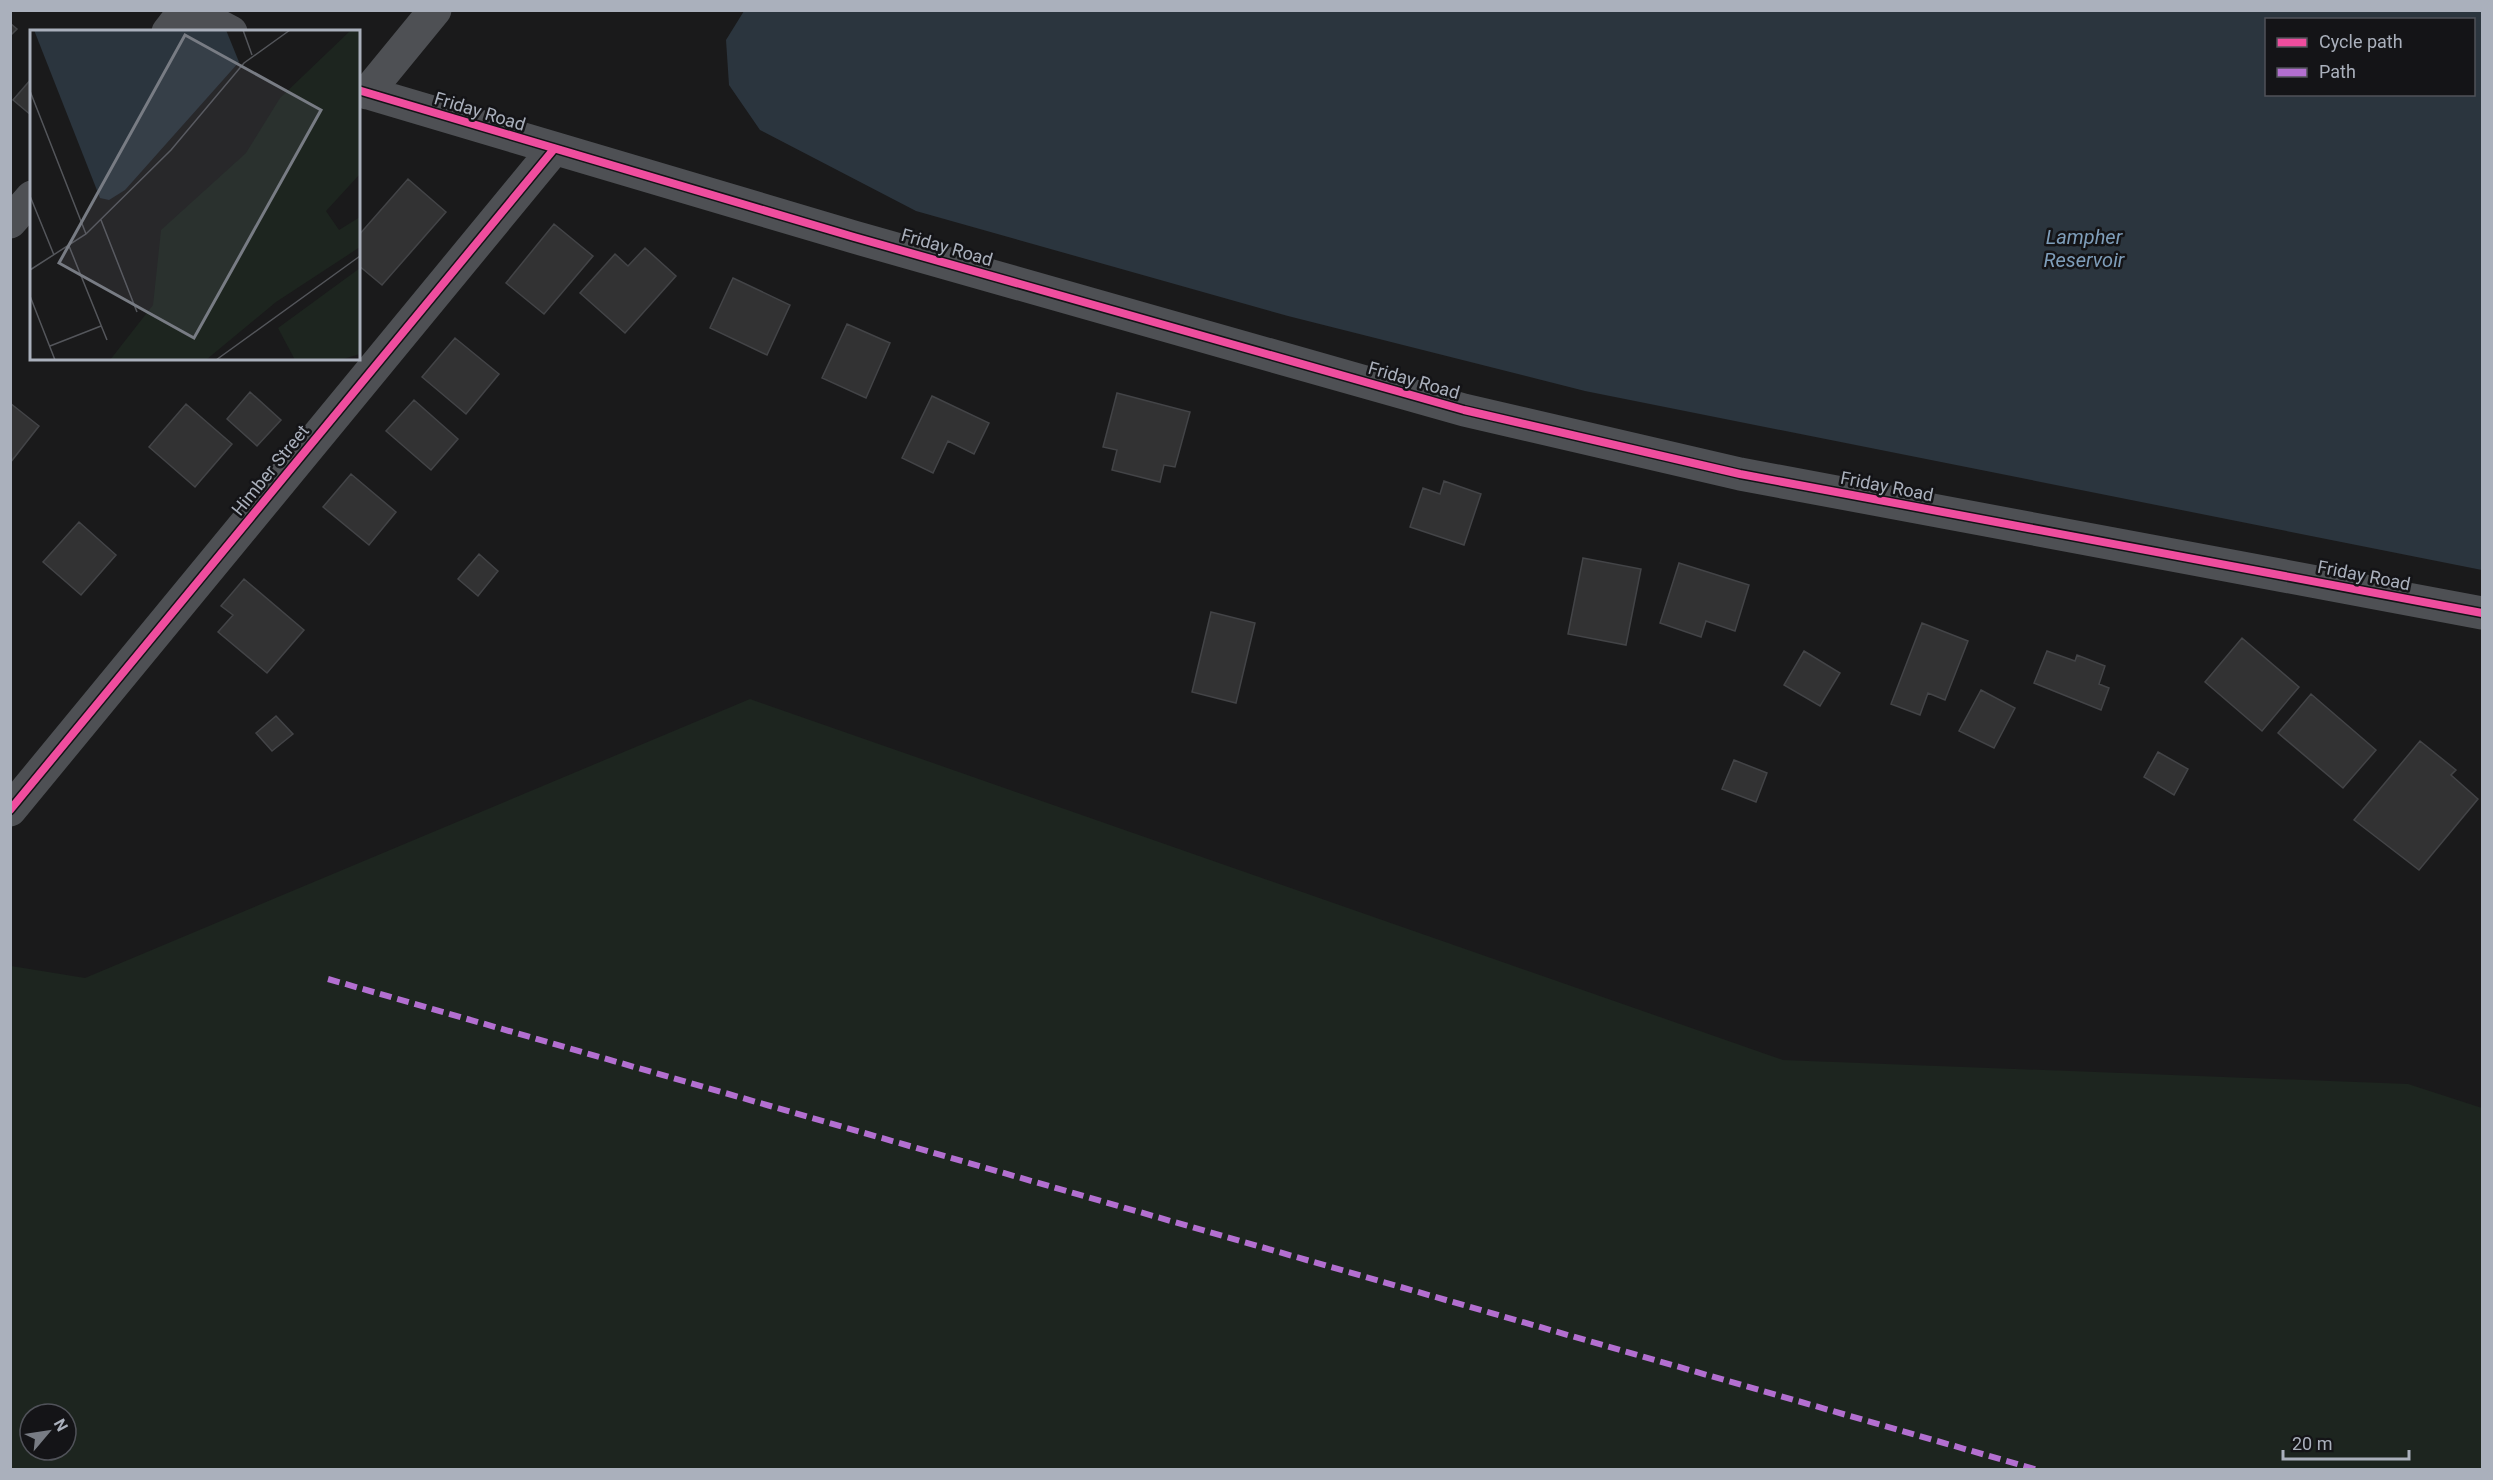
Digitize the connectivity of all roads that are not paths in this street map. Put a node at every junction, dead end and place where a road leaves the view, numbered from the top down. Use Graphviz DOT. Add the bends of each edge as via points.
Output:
graph roads {
  1 [pos="187,10"];
  2 [pos="435,10"];
  3 [pos="170,30"];
  4 [pos="227,30"];
  5 [pos="363,92"];
  6 [pos="554,149"];
  7 [pos="30,199"];
  8 [pos="10,222"];
  9 [pos="2482,613"];
  10 [pos="10,810"];
  1 -- 3 [label="street"];
  1 -- 4 [label="street"];
  2 -- 5 [label="street"];
  5 -- 6 [label="street, Friday Road"];
  6 -- 9 [label="street, Friday Road" via="1464,410 1740,474"];
  6 -- 10 [label="street, Himber Street"];
  7 -- 8 [label="street"];
}
